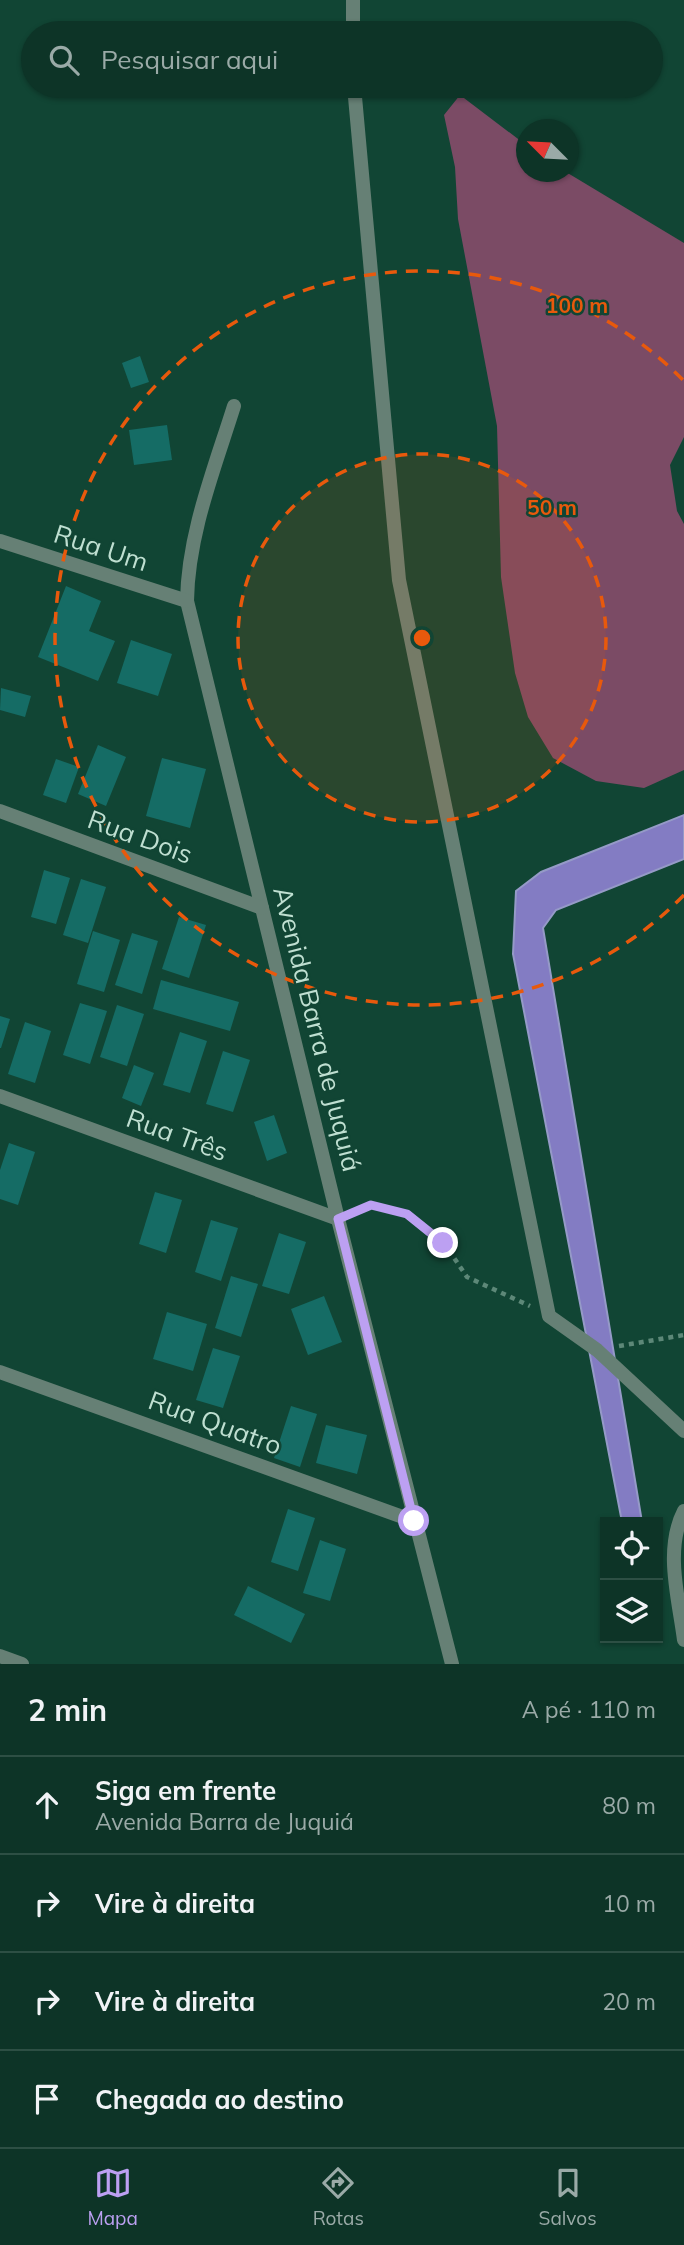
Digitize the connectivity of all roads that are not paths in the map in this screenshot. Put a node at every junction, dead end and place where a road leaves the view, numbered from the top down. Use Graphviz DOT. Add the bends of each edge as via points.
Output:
graph roads {
  1 [pos="353,0"];
  2 [pos="353,21"];
  3 [pos="355,98"];
  4 [pos="234,406"];
  5 [pos="0,541"];
  6 [pos="187,601"];
  7 [pos="0,811"];
  8 [pos="262,908"];
  9 [pos="0,1096"];
  10 [pos="338,1219"];
  11 [pos="0,1371"];
  12 [pos="684,1431"];
  13 [pos="684,1511"];
  14 [pos="414,1521"];
  15 [pos="684,1640"];
  16 [pos="0,1656"];
  17 [pos="22,1664"];
  18 [pos="452,1664"];
  1 -- 2 [label="street"];
  3 -- 12 [label="street" via="399,580 549,1316 597,1350"];
  4 -- 6 [label="street, Avenida Barra de Juquiá" via="196,528 187,566"];
  5 -- 6 [label="street, Rua Um"];
  6 -- 8 [label="street, Avenida Barra de Juquiá"];
  7 -- 8 [label="street, Rua Dois"];
  8 -- 10 [label="street, Avenida Barra de Juquiá"];
  9 -- 10 [label="street, Rua Três"];
  10 -- 14 [label="street, Avenida Barra de Juquiá"];
  11 -- 14 [label="street, Rua Quatro"];
  13 -- 15 [label="street" via="674,1546 674,1566"];
  14 -- 18 [label="street, Avenida Barra de Juquiá"];
  16 -- 17 [label="street"];
}
